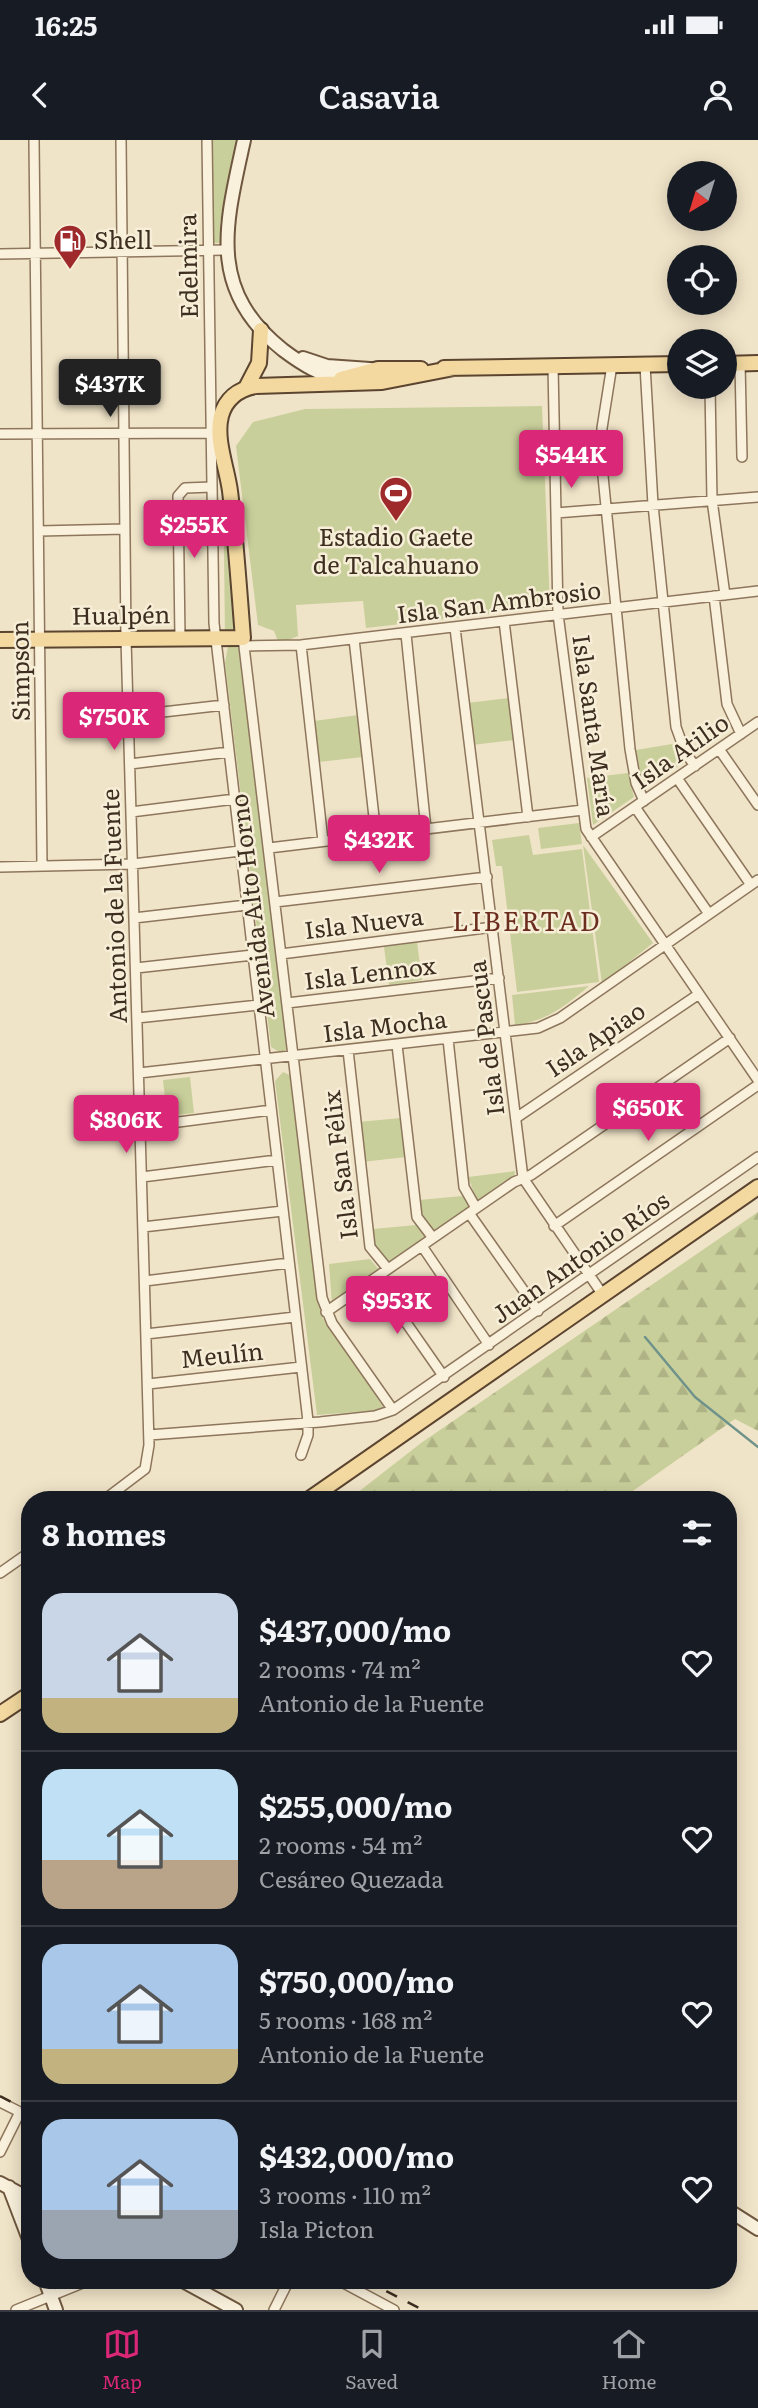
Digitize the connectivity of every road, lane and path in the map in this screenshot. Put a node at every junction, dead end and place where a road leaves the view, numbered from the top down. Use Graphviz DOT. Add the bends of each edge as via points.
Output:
graph roads {
  1 [pos="34,140"];
  2 [pos="121,140"];
  3 [pos="207,140"];
  4 [pos="244,140"];
  5 [pos="226,250"];
  6 [pos="207,251"];
  7 [pos="122,252"];
  8 [pos="36,253"];
  9 [pos="0,254"];
  10 [pos="261,330"];
  11 [pos="284,350"];
  12 [pos="737,363"];
  13 [pos="740,363"];
  14 [pos="758,363"];
  15 [pos="667,364"];
  16 [pos="612,365"];
  17 [pos="645,365"];
  18 [pos="553,366"];
  19 [pos="454,368"];
  20 [pos="378,369"];
  21 [pos="340,380"];
  22 [pos="367,383"];
  23 [pos="323,384"];
  24 [pos="246,388"];
  25 [pos="710,399"];
  26 [pos="124,433"];
  27 [pos="215,433"];
  28 [pos="0,434"];
  29 [pos="38,434"];
  30 [pos="742,457"];
  31 [pos="212,487"];
  32 [pos="758,497"];
  33 [pos="712,500"];
  34 [pos="653,505"];
  35 [pos="605,509"];
  36 [pos="556,513"];
  37 [pos="125,529"];
  38 [pos="39,531"];
  39 [pos="758,591"];
  40 [pos="725,595"];
  41 [pos="714,596"];
  42 [pos="664,602"];
  43 [pos="614,608"];
  44 [pos="558,614"];
  45 [pos="505,621"];
  46 [pos="455,628"];
  47 [pos="406,634"];
  48 [pos="180,638"];
  49 [pos="216,638"];
  50 [pos="126,639"];
  51 [pos="354,639"];
  52 [pos="0,640"];
  53 [pos="40,640"];
  54 [pos="244,642"];
  55 [pos="301,645"];
  56 [pos="223,705"];
  57 [pos="128,716"];
  58 [pos="758,722"];
  59 [pos="741,734"];
  60 [pos="719,749"];
  61 [pos="229,752"];
  62 [pos="130,764"];
  63 [pos="695,766"];
  64 [pos="677,778"];
  65 [pos="235,799"];
  66 [pos="644,801"];
  67 [pos="758,805"];
  68 [pos="635,807"];
  69 [pos="583,810"];
  70 [pos="131,812"];
  71 [pos="528,817"];
  72 [pos="480,823"];
  73 [pos="426,829"];
  74 [pos="376,835"];
  75 [pos="591,837"];
  76 [pos="323,842"];
  77 [pos="269,848"];
  78 [pos="240,851"];
  79 [pos="133,864"];
  80 [pos="42,866"];
  81 [pos="0,867"];
  82 [pos="486,877"];
  83 [pos="754,883"];
  84 [pos="275,902"];
  85 [pos="247,905"];
  86 [pos="709,914"];
  87 [pos="134,918"];
  88 [pos="492,927"];
  89 [pos="665,945"];
  90 [pos="281,954"];
  91 [pos="253,955"];
  92 [pos="136,968"];
  93 [pos="499,978"];
  94 [pos="699,993"];
  95 [pos="287,1003"];
  96 [pos="259,1005"];
  97 [pos="137,1018"];
  98 [pos="505,1032"];
  99 [pos="730,1038"];
  100 [pos="448,1039"];
  101 [pos="397,1045"];
  102 [pos="348,1050"];
  103 [pos="293,1056"];
  104 [pos="265,1058"];
  105 [pos="139,1073"];
  106 [pos="758,1080"];
  107 [pos="758,1085"];
  108 [pos="271,1111"];
  109 [pos="516,1118"];
  110 [pos="140,1127"];
  111 [pos="758,1157"];
  112 [pos="277,1160"];
  113 [pos="142,1177"];
  114 [pos="523,1178"];
  115 [pos="758,1187"];
  116 [pos="283,1211"];
  117 [pos="472,1211"];
  118 [pos="554,1226"];
  119 [pos="143,1227"];
  120 [pos="433,1238"];
  121 [pos="422,1246"];
  122 [pos="289,1264"];
  123 [pos="388,1269"];
  124 [pos="589,1275"];
  125 [pos="375,1278"];
  126 [pos="145,1281"];
  127 [pos="603,1295"];
  128 [pos="538,1311"];
  129 [pos="326,1312"];
  130 [pos="295,1317"];
  131 [pos="146,1334"];
  132 [pos="489,1345"];
  133 [pos="301,1367"];
  134 [pos="444,1377"];
  135 [pos="148,1384"];
  136 [pos="393,1410"];
  137 [pos="308,1420"];
  138 [pos="149,1435"];
  139 [pos="301,1455"];
  140 [pos="117,1491"];
  141 [pos="321,1491"];
  142 [pos="21,1558"];
  143 [pos="0,1573"];
  144 [pos="21,1699"];
  145 [pos="0,1714"];
  146 [pos="0,2102"];
  147 [pos="20,2112"];
  148 [pos="0,2152"];
  149 [pos="4,2185"];
  150 [pos="21,2194"];
  151 [pos="737,2216"];
  152 [pos="21,2222"];
  153 [pos="758,2229"];
  154 [pos="48,2289"];
  155 [pos="68,2289"];
  156 [pos="198,2289"];
  157 [pos="284,2289"];
  158 [pos="355,2289"];
  159 [pos="51,2296"];
  160 [pos="16,2310"];
  161 [pos="56,2310"];
  162 [pos="236,2310"];
  163 [pos="274,2310"];
  164 [pos="394,2310"];
  1 -- 8 [label="street, Simpson"];
  2 -- 7 [label="street, Antonio de la Fuente"];
  3 -- 6 [label="street, Edelmira"];
  4 -- 5 [label="main road" via="227,217"];
  5 -- 6 [label="street"];
  5 -- 10 [label="main road" via="237,293"];
  6 -- 7 [label="street"];
  6 -- 27 [label="street, Edelmira"];
  7 -- 8 [label="street"];
  7 -- 26 [label="street, Antonio de la Fuente"];
  8 -- 9 [label="street"];
  8 -- 29 [label="street, Simpson"];
  10 -- 11 [label="main road"];
  10 -- 24 [label="main road, Avenida Alto Horno" via="259,363"];
  11 -- 20 [label="main road" via="327,366"];
  11 -- 21 [label="main road" via="313,370"];
  12 -- 13 [label="main road"];
  13 -- 14 [label="main road"];
  13 -- 30 [label="street"];
  15 -- 17 [label="main road"];
  16 -- 17 [label="main road"];
  16 -- 18 [label="main road"];
  16 -- 35 [label="street" via="601,446"];
  17 -- 34 [label="street"];
  18 -- 19 [label="main road"];
  18 -- 36 [label="street, Isla Santa María"];
  19 -- 20 [label="main road"];
  19 -- 22 [label="main road"];
  20 -- 21 [label="main road"];
  21 -- 22 [label="main road"];
  21 -- 23 [label="main road"];
  22 -- 23 [label="main road"];
  23 -- 24 [label="main road"];
  24 -- 27 [label="main road, Avenida Alto Horno" via="225,405"];
  25 -- 33 [label="street"];
  26 -- 27 [label="street"];
  26 -- 29 [label="street"];
  26 -- 37 [label="street, Antonio de la Fuente"];
  27 -- 31 [label="street, Avenida Alto Horno"];
  27 -- 54 [label="main road, Avenida Alto Horno" via="230,489"];
  28 -- 29 [label="street"];
  29 -- 38 [label="street, Simpson"];
  31 -- 48 [label="street" via="186,488 178,496"];
  31 -- 49 [label="street, Avenida Alto Horno"];
  32 -- 33 [label="street"];
  33 -- 34 [label="street"];
  33 -- 40 [label="street"];
  34 -- 35 [label="street"];
  34 -- 42 [label="street"];
  35 -- 36 [label="street"];
  35 -- 43 [label="street"];
  36 -- 44 [label="street, Isla Santa María"];
  37 -- 38 [label="street"];
  37 -- 50 [label="street, Antonio de la Fuente"];
  38 -- 53 [label="street, Simpson"];
  39 -- 40 [label="street, Isla San Ambrosio"];
  40 -- 41 [label="street, Isla San Ambrosio"];
  41 -- 42 [label="street, Isla San Ambrosio"];
  41 -- 59 [label="street" via="727,704"];
  42 -- 43 [label="street, Isla San Ambrosio"];
  42 -- 63 [label="street" via="676,727"];
  43 -- 44 [label="street, Isla San Ambrosio"];
  43 -- 66 [label="street" via="632,766"];
  44 -- 45 [label="street, Isla San Ambrosio"];
  44 -- 69 [label="street, Isla Santa María"];
  45 -- 46 [label="street, Isla San Ambrosio"];
  45 -- 71 [label="street"];
  46 -- 47 [label="street, Isla San Ambrosio"];
  46 -- 72 [label="street, Isla de Pascua"];
  47 -- 51 [label="street, Isla San Ambrosio"];
  47 -- 73 [label="street"];
  48 -- 49 [label="main road, Hualpén"];
  48 -- 50 [label="main road, Hualpén"];
  49 -- 54 [label="main road, Hualpén"];
  49 -- 56 [label="street, Avenida Alto Horno"];
  50 -- 53 [label="main road, Hualpén"];
  50 -- 57 [label="street, Antonio de la Fuente"];
  51 -- 55 [label="street, Isla San Ambrosio"];
  51 -- 74 [label="street"];
  52 -- 53 [label="main road, Hualpén"];
  53 -- 80 [label="street, Simpson"];
  54 -- 55 [label="street, Isla San Ambrosio"];
  54 -- 77 [label="street, Avenida Alto Horno"];
  55 -- 76 [label="street"];
  56 -- 57 [label="street"];
  56 -- 61 [label="street, Avenida Alto Horno"];
  57 -- 62 [label="street, Antonio de la Fuente"];
  58 -- 59 [label="street, Isla Atilio"];
  59 -- 60 [label="street, Isla Atilio"];
  60 -- 63 [label="street, Isla Atilio"];
  60 -- 67 [label="street"];
  61 -- 62 [label="street"];
  61 -- 65 [label="street, Avenida Alto Horno"];
  62 -- 70 [label="street, Antonio de la Fuente"];
  63 -- 64 [label="street, Isla Atilio"];
  64 -- 66 [label="street, Isla Atilio"];
  64 -- 83 [label="street"];
  65 -- 70 [label="street"];
  65 -- 78 [label="street, Avenida Alto Horno"];
  66 -- 68 [label="street, Isla Atilio"];
  68 -- 75 [label="street, Isla Atilio"];
  68 -- 86 [label="street"];
  69 -- 71 [label="street"];
  69 -- 75 [label="street, Isla Santa María"];
  70 -- 79 [label="street, Antonio de la Fuente"];
  71 -- 72 [label="street"];
  72 -- 73 [label="street"];
  72 -- 82 [label="street, Isla de Pascua"];
  73 -- 74 [label="street"];
  74 -- 76 [label="street"];
  75 -- 89 [label="street, Isla Santa María"];
  76 -- 77 [label="street"];
  77 -- 84 [label="street, Avenida Alto Horno"];
  78 -- 79 [label="street"];
  78 -- 85 [label="street, Avenida Alto Horno"];
  79 -- 80 [label="street"];
  79 -- 87 [label="street, Antonio de la Fuente"];
  80 -- 81 [label="street"];
  82 -- 84 [label="street"];
  82 -- 88 [label="street, Isla de Pascua"];
  83 -- 86 [label="street, Isla Mocha"];
  84 -- 90 [label="street, Avenida Alto Horno"];
  85 -- 87 [label="street"];
  85 -- 91 [label="street, Avenida Alto Horno"];
  86 -- 89 [label="street, Isla Mocha"];
  87 -- 92 [label="street, Antonio de la Fuente"];
  88 -- 90 [label="street, Isla Nueva"];
  88 -- 93 [label="street, Isla de Pascua"];
  89 -- 94 [label="street, Isla Santa María"];
  89 -- 98 [label="street, Isla Mocha" via="553,1023"];
  90 -- 95 [label="street, Avenida Alto Horno"];
  91 -- 92 [label="street"];
  91 -- 96 [label="street, Avenida Alto Horno"];
  92 -- 97 [label="street, Antonio de la Fuente"];
  93 -- 95 [label="street, Isla Lennox"];
  93 -- 98 [label="street, Isla de Pascua"];
  94 -- 99 [label="street, Isla Santa María"];
  94 -- 109 [label="street, Isla Apiao"];
  95 -- 103 [label="street, Avenida Alto Horno"];
  96 -- 97 [label="street"];
  96 -- 104 [label="street, Avenida Alto Horno"];
  97 -- 105 [label="street, Antonio de la Fuente"];
  98 -- 100 [label="street, Isla Mocha"];
  98 -- 109 [label="street, Isla de Pascua"];
  99 -- 106 [label="street, Isla Santa María"];
  99 -- 114 [label="street"];
  100 -- 101 [label="street, Isla Mocha"];
  100 -- 117 [label="street" via="464,1187"];
  101 -- 102 [label="street, Isla Mocha"];
  101 -- 120 [label="street" via="417,1217"];
  102 -- 103 [label="street, Isla Mocha"];
  102 -- 123 [label="street, Isla San Félix" via="369,1245"];
  103 -- 104 [label="street, Isla Mocha"];
  103 -- 129 [label="street, Avenida Alto Horno"];
  104 -- 105 [label="street, Isla Mocha"];
  104 -- 108 [label="street, Avenida Alto Horno"];
  105 -- 110 [label="street, Antonio de la Fuente"];
  107 -- 118 [label="street"];
  108 -- 110 [label="street"];
  108 -- 112 [label="street, Avenida Alto Horno"];
  109 -- 114 [label="street, Isla de Pascua"];
  110 -- 113 [label="street, Antonio de la Fuente"];
  111 -- 124 [label="street, Juan Antonio Ríos"];
  112 -- 113 [label="street"];
  112 -- 116 [label="street, Avenida Alto Horno"];
  113 -- 119 [label="street, Antonio de la Fuente"];
  114 -- 117 [label="street"];
  114 -- 118 [label="street, Isla de Pascua"];
  115 -- 127 [label="main road"];
  116 -- 119 [label="street"];
  116 -- 122 [label="street, Avenida Alto Horno"];
  117 -- 120 [label="street"];
  117 -- 128 [label="street"];
  118 -- 124 [label="street, Isla de Pascua"];
  119 -- 126 [label="street, Antonio de la Fuente"];
  120 -- 121 [label="street"];
  121 -- 123 [label="street"];
  121 -- 132 [label="street"];
  122 -- 126 [label="street"];
  122 -- 130 [label="street, Avenida Alto Horno"];
  123 -- 125 [label="street"];
  124 -- 127 [label="street, Isla de Pascua"];
  124 -- 128 [label="street, Juan Antonio Ríos"];
  125 -- 129 [label="street"];
  125 -- 134 [label="street"];
  126 -- 131 [label="street, Antonio de la Fuente"];
  127 -- 141 [label="main road"];
  128 -- 132 [label="street, Juan Antonio Ríos"];
  129 -- 136 [label="street, Avenida Alto Horno"];
  130 -- 131 [label="street"];
  130 -- 133 [label="street, Avenida Alto Horno"];
  131 -- 135 [label="street, Antonio de la Fuente"];
  132 -- 134 [label="street, Juan Antonio Ríos"];
  133 -- 135 [label="street, Meulín"];
  133 -- 137 [label="street, Avenida Alto Horno"];
  134 -- 136 [label="street, Juan Antonio Ríos"];
  135 -- 138 [label="street, Antonio de la Fuente"];
  136 -- 137 [label="street, Juan Antonio Ríos" via="364,1417"];
  137 -- 138 [label="street, Juan Antonio Ríos"];
  137 -- 139 [label="street, Avenida Alto Horno"];
  138 -- 140 [label="street, Antonio de la Fuente" via="149,1461"];
  142 -- 143 [label="street"];
  144 -- 145 [label="main road"];
  146 -- 147 [label="street"];
  147 -- 148 [label="street"];
  149 -- 150 [label="main road"];
  149 -- 152 [label="main road"];
  151 -- 153 [label="main road"];
  154 -- 159 [label="main road"];
  155 -- 159 [label="street"];
  156 -- 162 [label="main road"];
  157 -- 163 [label="street"];
  158 -- 164 [label="street"];
  159 -- 160 [label="street"];
  159 -- 161 [label="main road"];
}
